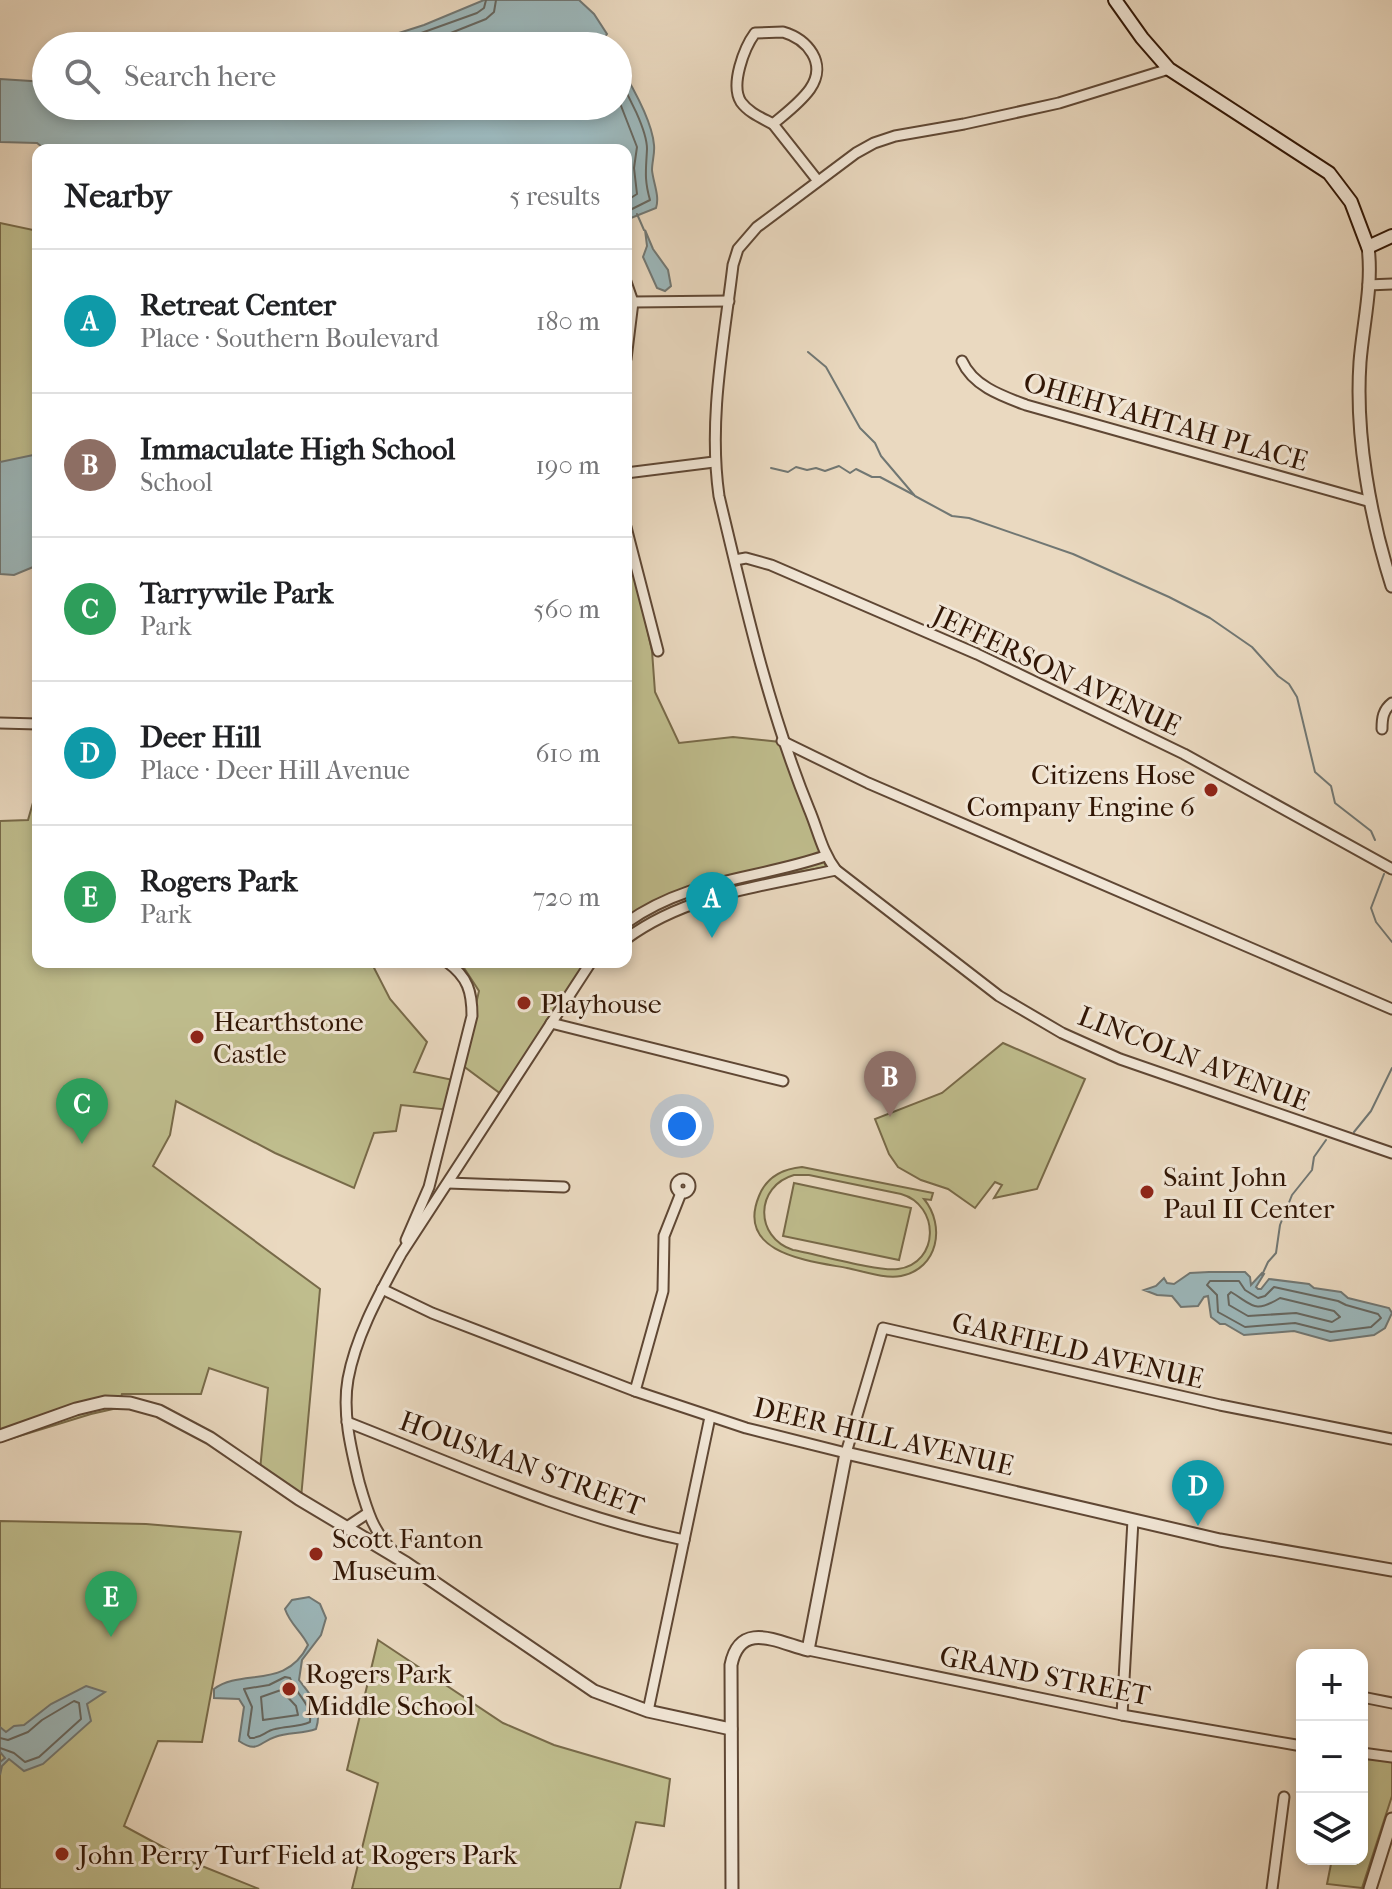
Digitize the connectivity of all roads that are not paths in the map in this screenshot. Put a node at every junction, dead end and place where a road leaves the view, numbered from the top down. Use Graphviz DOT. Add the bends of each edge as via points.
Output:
graph roads {
  1 [pos="1115,0"];
  2 [pos="1169,69"];
  3 [pos="773,124"];
  4 [pos="818,181"];
  5 [pos="1392,236"];
  6 [pos="1368,247"];
  7 [pos="1392,284"];
  8 [pos="1368,285"];
  9 [pos="632,299"];
  10 [pos="729,301"];
  11 [pos="633,302"];
  12 [pos="632,310"];
  13 [pos="962,361"];
  14 [pos="714,462"];
  15 [pos="632,472"];
  16 [pos="1371,502"];
  17 [pos="632,550"];
  18 [pos="735,560"];
  19 [pos="1392,586"];
  20 [pos="658,651"];
  21 [pos="1392,703"];
  22 [pos="0,723"];
  23 [pos="32,724"];
  24 [pos="1382,729"];
  25 [pos="782,741"];
  26 [pos="825,856"];
  27 [pos="1392,869"];
  28 [pos="836,870"];
  29 [pos="632,919"];
  30 [pos="632,935"];
  31 [pos="453,968"];
  32 [pos="587,968"];
  33 [pos="592,968"];
  34 [pos="575,985"];
  35 [pos="1392,1009"];
  36 [pos="551,1023"];
  37 [pos="783,1081"];
  38 [pos="1392,1153"];
  39 [pos="448,1183"];
  40 [pos="564,1187"];
  41 [pos="681,1193"];
  42 [pos="401,1254"];
  43 [pos="382,1289"];
  44 [pos="635,1391"];
  45 [pos="710,1417"];
  46 [pos="347,1422"];
  47 [pos="0,1436"];
  48 [pos="1392,1439"];
  49 [pos="846,1453"];
  50 [pos="368,1513"];
  51 [pos="1133,1520"];
  52 [pos="347,1527"];
  53 [pos="684,1540"];
  54 [pos="406,1563"];
  55 [pos="1392,1570"];
  56 [pos="808,1650"];
  57 [pos="1368,1698"];
  58 [pos="1392,1703"];
  59 [pos="648,1711"];
  60 [pos="1122,1715"];
  61 [pos="731,1729"];
  62 [pos="1296,1745"];
  63 [pos="1368,1754"];
  64 [pos="1392,1757"];
  65 [pos="1284,1797"];
  66 [pos="1392,1819"];
  67 [pos="732,1889"];
  68 [pos="1272,1889"];
  69 [pos="1370,1889"];
  1 -- 2 [label="main road"];
  2 -- 4 [label="street" via="1059,103 895,136 856,153"];
  2 -- 6 [label="main road" via="1329,173 1351,202"];
  3 -- 3 [label="street" via="813,85 814,55 798,36 755,33 737,89 751,111"];
  3 -- 4 [label="street"];
  4 -- 10 [label="street" via="738,249"];
  5 -- 6 [label="main road"];
  6 -- 8 [label="street"];
  7 -- 8 [label="street"];
  8 -- 16 [label="street" via="1360,405"];
  9 -- 11 [label="street"];
  10 -- 11 [label="street"];
  10 -- 14 [label="street"];
  11 -- 12 [label="street"];
  13 -- 16 [label="street, OHEHYAHTAH PLACE" via="989,389 1026,405"];
  14 -- 15 [label="street"];
  14 -- 18 [label="street"];
  16 -- 19 [label="street"];
  17 -- 20 [label="street"];
  18 -- 25 [label="street"];
  18 -- 27 [label="street, JEFFERSON AVENUE" via="771,565 977,654 1184,754"];
  21 -- 24 [label="street" via="1382,717"];
  22 -- 23 [label="street"];
  25 -- 26 [label="street"];
  25 -- 35 [label="street"];
  26 -- 28 [label="street, LINCOLN AVENUE"];
  26 -- 29 [label="street" via="697,887"];
  28 -- 30 [label="street" via="700,900"];
  28 -- 38 [label="street, LINCOLN AVENUE" via="999,996 1062,1033 1118,1058"];
  31 -- 42 [label="street" via="472,994 472,1016 429,1187"];
  32 -- 34 [label="street"];
  33 -- 34 [label="street"];
  34 -- 36 [label="street"];
  36 -- 37 [label="street"];
  36 -- 39 [label="street"];
  39 -- 40 [label="street"];
  39 -- 42 [label="street"];
  41 -- 44 [label="street" via="664,1236 663,1291"];
  42 -- 43 [label="street"];
  43 -- 44 [label="street, DEER HILL AVENUE"];
  43 -- 46 [label="street" via="353,1357"];
  44 -- 45 [label="street, DEER HILL AVENUE"];
  45 -- 49 [label="street, DEER HILL AVENUE"];
  45 -- 53 [label="street"];
  46 -- 50 [label="street"];
  46 -- 53 [label="street, HOUSMAN STREET" via="569,1507"];
  47 -- 52 [label="street" via="105,1402 139,1405 210,1438"];
  48 -- 49 [label="street, GARFIELD AVENUE" via="883,1328"];
  49 -- 51 [label="street, DEER HILL AVENUE"];
  49 -- 56 [label="street"];
  50 -- 52 [label="street"];
  50 -- 54 [label="street" via="379,1536"];
  51 -- 55 [label="street, DEER HILL AVENUE"];
  51 -- 60 [label="street"];
  52 -- 54 [label="street"];
  53 -- 59 [label="street"];
  54 -- 59 [label="street" via="576,1680"];
  56 -- 60 [label="street, GRAND STREET"];
  56 -- 61 [label="street, GRAND STREET" via="748,1638 738,1643 731,1665"];
  57 -- 58 [label="street"];
  59 -- 61 [label="street"];
  60 -- 62 [label="street, GRAND STREET"];
  61 -- 67 [label="street"];
  63 -- 64 [label="street"];
  65 -- 68 [label="street"];
  66 -- 69 [label="street"];
}
